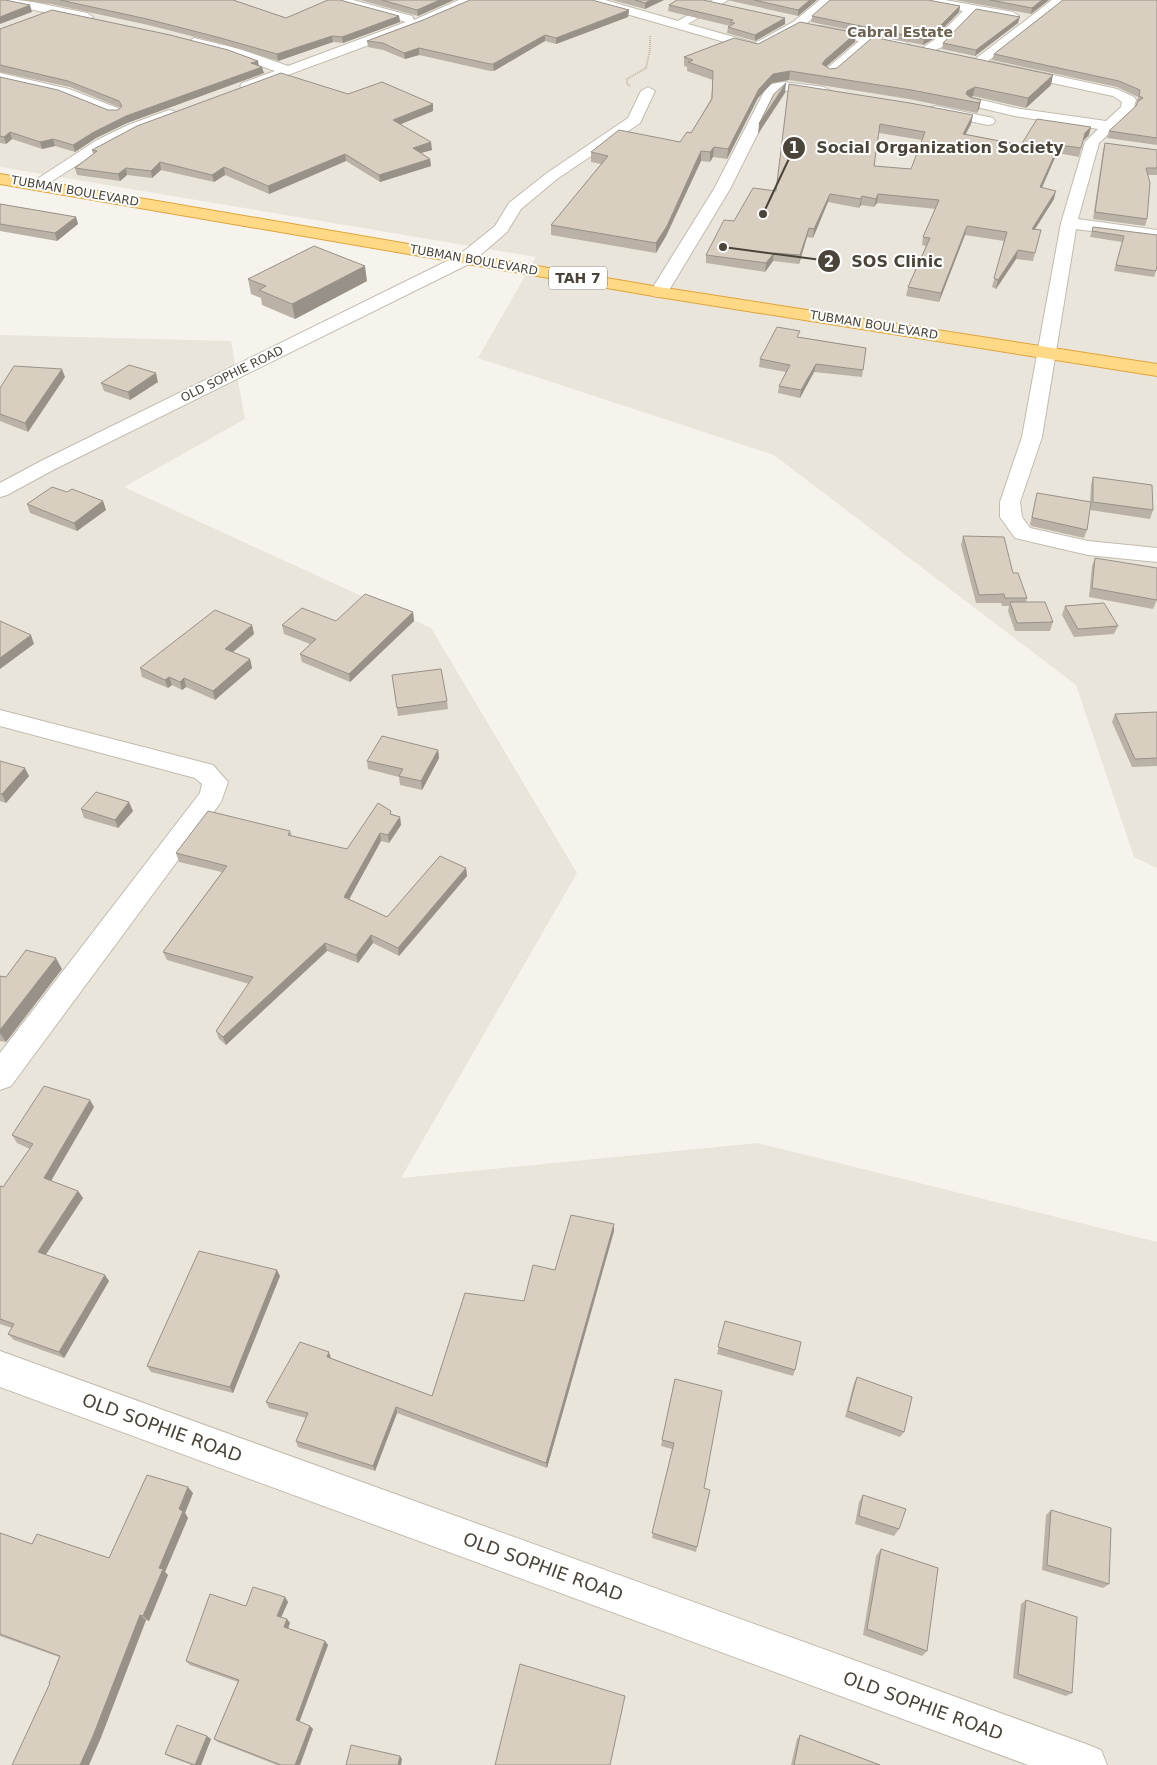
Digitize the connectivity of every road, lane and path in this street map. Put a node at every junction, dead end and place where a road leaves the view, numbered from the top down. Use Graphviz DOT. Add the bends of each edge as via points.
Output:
graph roads {
  1 [pos="5,0"];
  2 [pos="76,0"];
  3 [pos="339,0"];
  4 [pos="469,0"];
  5 [pos="592,0"];
  6 [pos="701,0"];
  7 [pos="828,0"];
  8 [pos="900,0"];
  9 [pos="1060,0"];
  10 [pos="719,2"];
  11 [pos="662,8"];
  12 [pos="735,8"];
  13 [pos="971,9"];
  14 [pos="52,10"];
  15 [pos="648,15"];
  16 [pos="35,17"];
  17 [pos="782,18"];
  18 [pos="99,20"];
  19 [pos="1034,20"];
  20 [pos="419,22"];
  21 [pos="678,24"];
  22 [pos="799,24"];
  23 [pos="182,38"];
  24 [pos="868,40"];
  25 [pos="925,50"];
  26 [pos="944,56"];
  27 [pos="961,60"];
  28 [pos="647,61"];
  29 [pos="977,63"];
  30 [pos="288,71"];
  31 [pos="830,73"];
  32 [pos="0,77"];
  33 [pos="233,91"];
  34 [pos="648,92"];
  35 [pos="842,94"];
  36 [pos="973,102"];
  37 [pos="918,107"];
  38 [pos="178,111"];
  39 [pos="114,112"];
  40 [pos="988,121"];
  41 [pos="1110,126"];
  42 [pos="1092,142"];
  43 [pos="1111,145"];
  44 [pos="0,179"];
  45 [pos="36,184"];
  46 [pos="1069,223"];
  47 [pos="1157,236"];
  48 [pos="465,259"];
  49 [pos="659,292"];
  50 [pos="1045,351"];
  51 [pos="1157,370"];
  52 [pos="0,491"];
  53 [pos="1157,555"];
  54 [pos="0,718"];
  55 [pos="0,1076"];
  56 [pos="0,1369"];
  57 [pos="1086,1765"];
  1 -- 14 [label="street"];
  2 -- 14 [label="street"];
  3 -- 20 [label="street"];
  4 -- 20 [label="street"];
  5 -- 15 [label="street"];
  6 -- 10 [label="street"];
  7 -- 22 [label="street"];
  8 -- 13 [label="street" via="925,0"];
  9 -- 19 [label="street"];
  10 -- 12 [label="street"];
  10 -- 21 [label="street"];
  11 -- 15 [label="street"];
  13 -- 19 [label="street"];
  13 -- 25 [label="street" via="939,43"];
  14 -- 16 [label="street"];
  14 -- 18 [label="street"];
  15 -- 21 [label="street"];
  15 -- 28 [label="path" via="643,23 650,34"];
  17 -- 22 [label="street"];
  19 -- 29 [label="street"];
  20 -- 30 [label="street"];
  21 -- 22 [label="street" via="756,47"];
  22 -- 24 [label="street"];
  23 -- 30 [label="street"];
  24 -- 25 [label="street"];
  24 -- 31 [label="street"];
  25 -- 26 [label="street"];
  27 -- 29 [label="street"];
  29 -- 41 [label="street" via="1117,93 1129,100 1128,108"];
  30 -- 33 [label="street"];
  32 -- 39 [label="street" via="64,92"];
  34 -- 48 [label="street, OLD SOPHIE ROAD" via="635,120 552,176 515,206 501,229"];
  35 -- 49 [label="street" via="789,86 778,86 772,90 722,189"];
  36 -- 41 [label="street" via="1015,112"];
  37 -- 40 [label="street"];
  38 -- 45 [label="street" via="102,143"];
  41 -- 42 [label="street"];
  42 -- 43 [label="street"];
  42 -- 46 [label="street"];
  44 -- 45 [label="highway, TUBMAN BOULEVARD / TAH 7"];
  45 -- 48 [label="highway, TUBMAN BOULEVARD / TAH 7"];
  46 -- 47 [label="street"];
  46 -- 50 [label="street"];
  48 -- 49 [label="highway, TUBMAN BOULEVARD / TAH 7"];
  48 -- 52 [label="street, OLD SOPHIE ROAD"];
  49 -- 50 [label="highway, TUBMAN BOULEVARD / TAH 7"];
  50 -- 51 [label="highway, TUBMAN BOULEVARD / TAH 7"];
  50 -- 53 [label="street" via="1030,444 1010,502 1011,516 1023,533 1088,548"];
  54 -- 55 [label="street" via="204,771 215,782 212,795"];
  56 -- 57 [label="street, OLD SOPHIE ROAD"];
}
